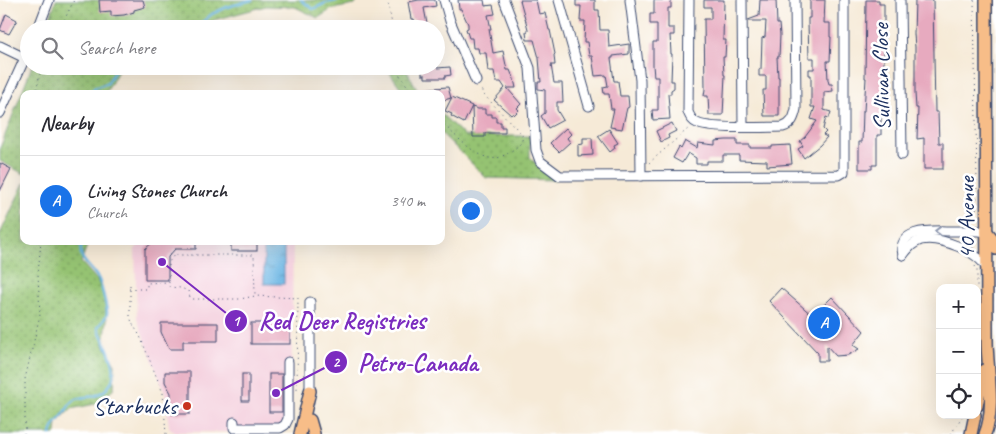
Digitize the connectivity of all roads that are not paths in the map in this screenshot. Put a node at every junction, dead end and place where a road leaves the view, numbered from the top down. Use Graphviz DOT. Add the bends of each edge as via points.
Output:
graph roads {
  1 [pos="48,0"];
  2 [pos="444,0"];
  3 [pos="504,0"];
  4 [pos="558,0"];
  5 [pos="630,0"];
  6 [pos="689,0"];
  7 [pos="742,0"];
  8 [pos="795,0"];
  9 [pos="844,0"];
  10 [pos="900,0"];
  11 [pos="986,0"];
  12 [pos="41,20"];
  13 [pos="0,46"];
  14 [pos="20,51"];
  15 [pos="20,69"];
  16 [pos="476,81"];
  17 [pos="589,106"];
  18 [pos="0,113"];
  19 [pos="743,127"];
  20 [pos="902,155"];
  21 [pos="641,173"];
  22 [pos="987,232"];
  23 [pos="996,249"];
  24 [pos="983,266"];
  25 [pos="310,302"];
  26 [pos="987,353"];
  27 [pos="288,362"];
  28 [pos="981,385"];
  29 [pos="310,391"];
  30 [pos="975,419"];
  31 [pos="310,420"];
  32 [pos="234,422"];
  33 [pos="300,434"];
  34 [pos="312,434"];
  35 [pos="971,434"];
  36 [pos="985,434"];
  1 -- 12 [label="street"];
  2 -- 16 [label="street"];
  3 -- 21 [label="street" via="530,68 536,150 540,161 560,176"];
  4 -- 17 [label="street"];
  5 -- 21 [label="street" via="640,80"];
  6 -- 19 [label="street" via="688,112 696,123 702,125"];
  7 -- 19 [label="street"];
  8 -- 19 [label="street" via="794,118 783,127"];
  9 -- 21 [label="street" via="844,172 839,175"];
  10 -- 20 [label="street, Sullivan Close"];
  11 -- 22 [label="main road, 40 Avenue"];
  13 -- 14 [label="street"];
  15 -- 18 [label="street"];
  22 -- 23 [label="main road" via="994,239"];
  22 -- 24 [label="main road, 40 Avenue"];
  22 -- 24 [label="street, one-way" via="918,232 907,237 901,246 902,255 914,243 923,240 952,244 979,258 984,262"];
  24 -- 26 [label="main road, 40 Avenue"];
  25 -- 29 [label="street"];
  26 -- 28 [label="main road"];
  26 -- 36 [label="main road, 40 Avenue" via="991,413"];
  27 -- 32 [label="street" via="288,419 285,424 280,428 234,428"];
  29 -- 31 [label="street"];
  29 -- 33 [label="main road"];
  30 -- 35 [label="main road"];
  31 -- 34 [label="main road"];
}
